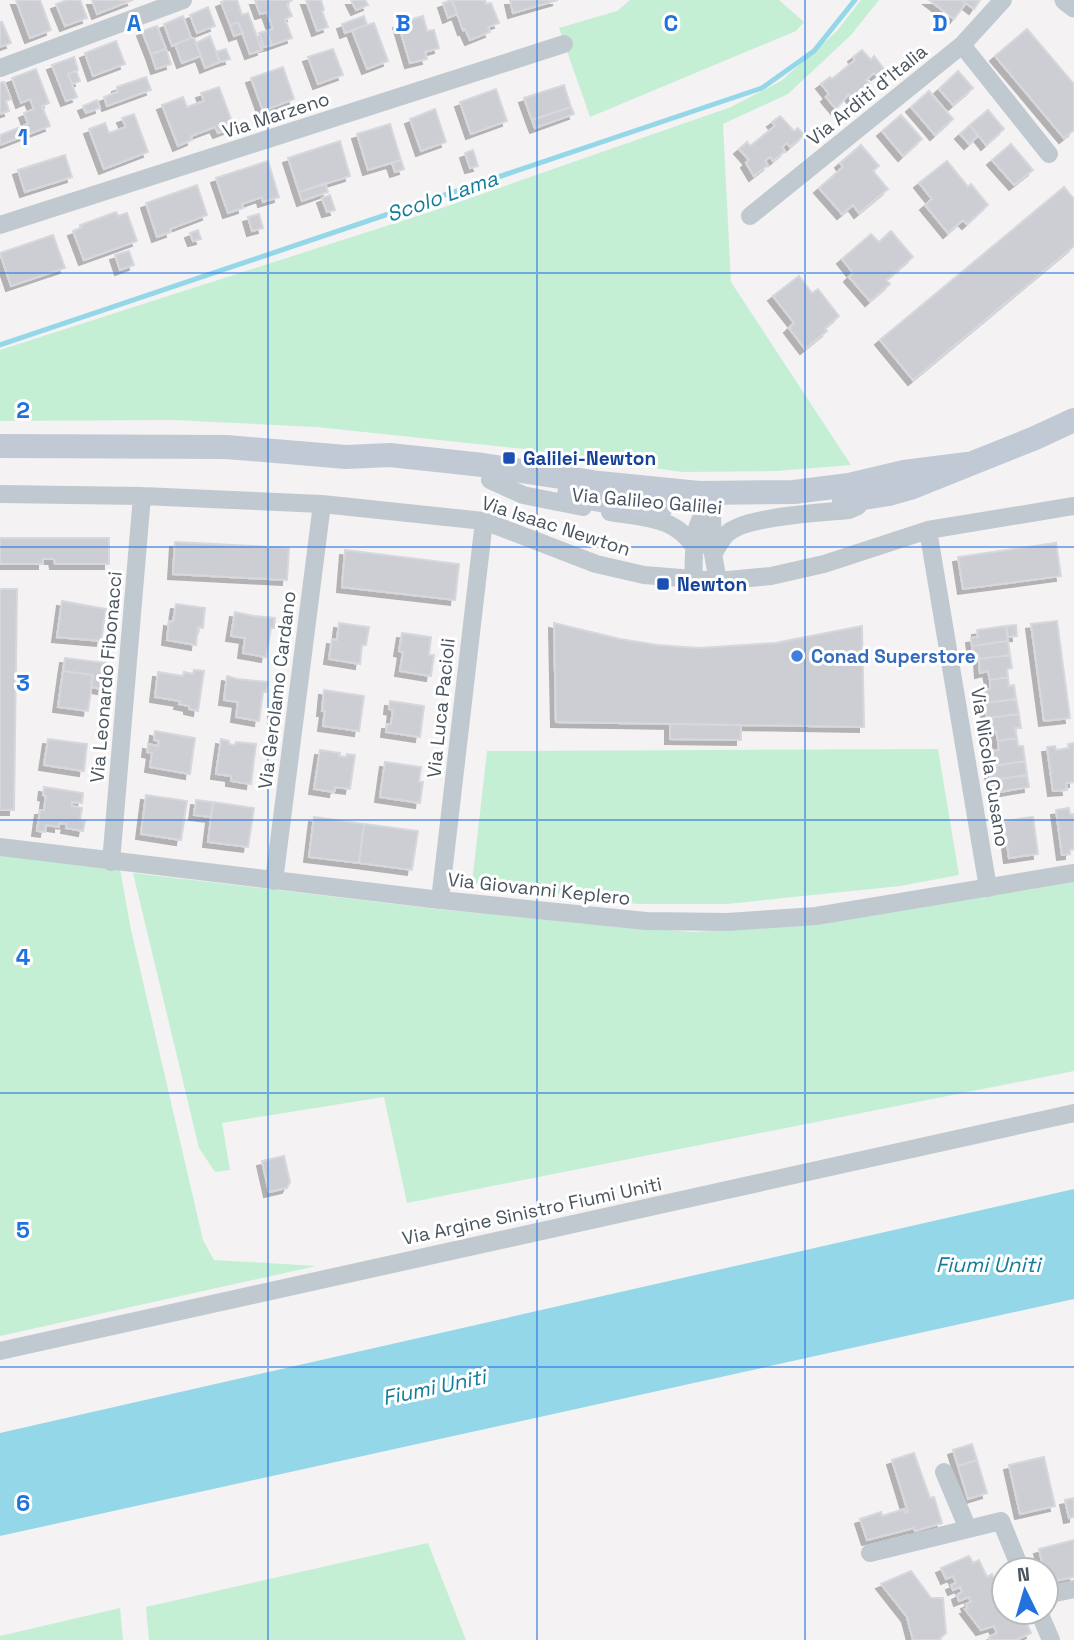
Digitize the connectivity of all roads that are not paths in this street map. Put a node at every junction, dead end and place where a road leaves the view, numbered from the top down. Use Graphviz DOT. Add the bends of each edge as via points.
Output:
graph roads {
  1 [pos="183,0"];
  2 [pos="1003,0"];
  3 [pos="1065,0"];
  4 [pos="160,4"];
  5 [pos="1074,8"];
  6 [pos="564,44"];
  7 [pos="962,44"];
  8 [pos="0,68"];
  9 [pos="1049,154"];
  10 [pos="750,216"];
  11 [pos="0,225"];
  12 [pos="1074,421"];
  13 [pos="0,446"];
  14 [pos="43,448"];
  15 [pos="0,457"];
  16 [pos="366,457"];
  17 [pos="967,464"];
  18 [pos="490,480"];
  19 [pos="613,484"];
  20 [pos="794,492"];
  21 [pos="0,494"];
  22 [pos="889,494"];
  23 [pos="142,496"];
  24 [pos="322,504"];
  25 [pos="1074,508"];
  26 [pos="705,510"];
  27 [pos="484,521"];
  28 [pos="928,530"];
  29 [pos="704,552"];
  30 [pos="693,581"];
  31 [pos="718,581"];
  32 [pos="0,847"];
  33 [pos="111,862"];
  34 [pos="1074,873"];
  35 [pos="274,881"];
  36 [pos="988,888"];
  37 [pos="440,900"];
  38 [pos="1074,1113"];
  39 [pos="0,1351"];
  40 [pos="944,1472"];
  41 [pos="968,1529"];
  42 [pos="870,1553"];
  43 [pos="1015,1556"];
  1 -- 4 [label="street"];
  2 -- 7 [label="street, Via Arditi d'Italia"];
  3 -- 5 [label="street"];
  4 -- 8 [label="street"];
  6 -- 11 [label="street, Via Marzeno"];
  7 -- 9 [label="street"];
  7 -- 10 [label="street, Via Arditi d'Italia"];
  12 -- 17 [label="main road, Via Galileo Galilei"];
  13 -- 14 [label="main road, Via Galileo Galilei"];
  14 -- 15 [label="main road, Via Galileo Galilei"];
  14 -- 16 [label="main road, Via Galileo Galilei" via="226,447"];
  16 -- 18 [label="main road, Via Galileo Galilei" via="384,466"];
  16 -- 19 [label="main road, Via Galileo Galilei" via="403,456"];
  17 -- 20 [label="main road, Via Galileo Galilei"];
  17 -- 22 [label="main road, Via Galileo Galilei"];
  18 -- 26 [label="main road, Via Galileo Galilei" via="606,501"];
  18 -- 29 [label="street" via="523,495 667,523"];
  19 -- 20 [label="main road, Via Galileo Galilei" via="699,493"];
  19 -- 26 [label="street" via="629,493 696,502"];
  20 -- 26 [label="street" via="781,499 722,500"];
  21 -- 23 [label="street, Via Isaac Newton"];
  22 -- 26 [label="main road, Via Galileo Galilei" via="800,508"];
  22 -- 29 [label="street" via="849,510 735,527"];
  23 -- 24 [label="street, Via Isaac Newton"];
  23 -- 33 [label="street, Via Leonardo Fibonacci"];
  24 -- 27 [label="street, Via Isaac Newton"];
  24 -- 35 [label="street, Via Gerolamo Cardano"];
  25 -- 28 [label="street, Via Isaac Newton"];
  26 -- 29 [label="street" via="714,520"];
  27 -- 30 [label="street, Via Isaac Newton" via="596,564"];
  27 -- 37 [label="street, Via Luca Pacioli"];
  28 -- 31 [label="street, Via Isaac Newton" via="824,564"];
  28 -- 36 [label="street, Via Nicola Cusano"];
  29 -- 30 [label="street"];
  29 -- 31 [label="street"];
  30 -- 31 [label="street, Via Isaac Newton"];
  32 -- 33 [label="street, Via Giovanni Keplero"];
  33 -- 35 [label="street, Via Giovanni Keplero"];
  34 -- 36 [label="street, Via Giovanni Keplero"];
  35 -- 37 [label="street, Via Giovanni Keplero"];
  36 -- 37 [label="street, Via Giovanni Keplero" via="816,916 727,922 646,921"];
  38 -- 39 [label="street, Via Argine Sinistro Fiumi Uniti"];
  40 -- 41 [label="street"];
  41 -- 42 [label="street"];
  41 -- 43 [label="street" via="1001,1521"];
}
